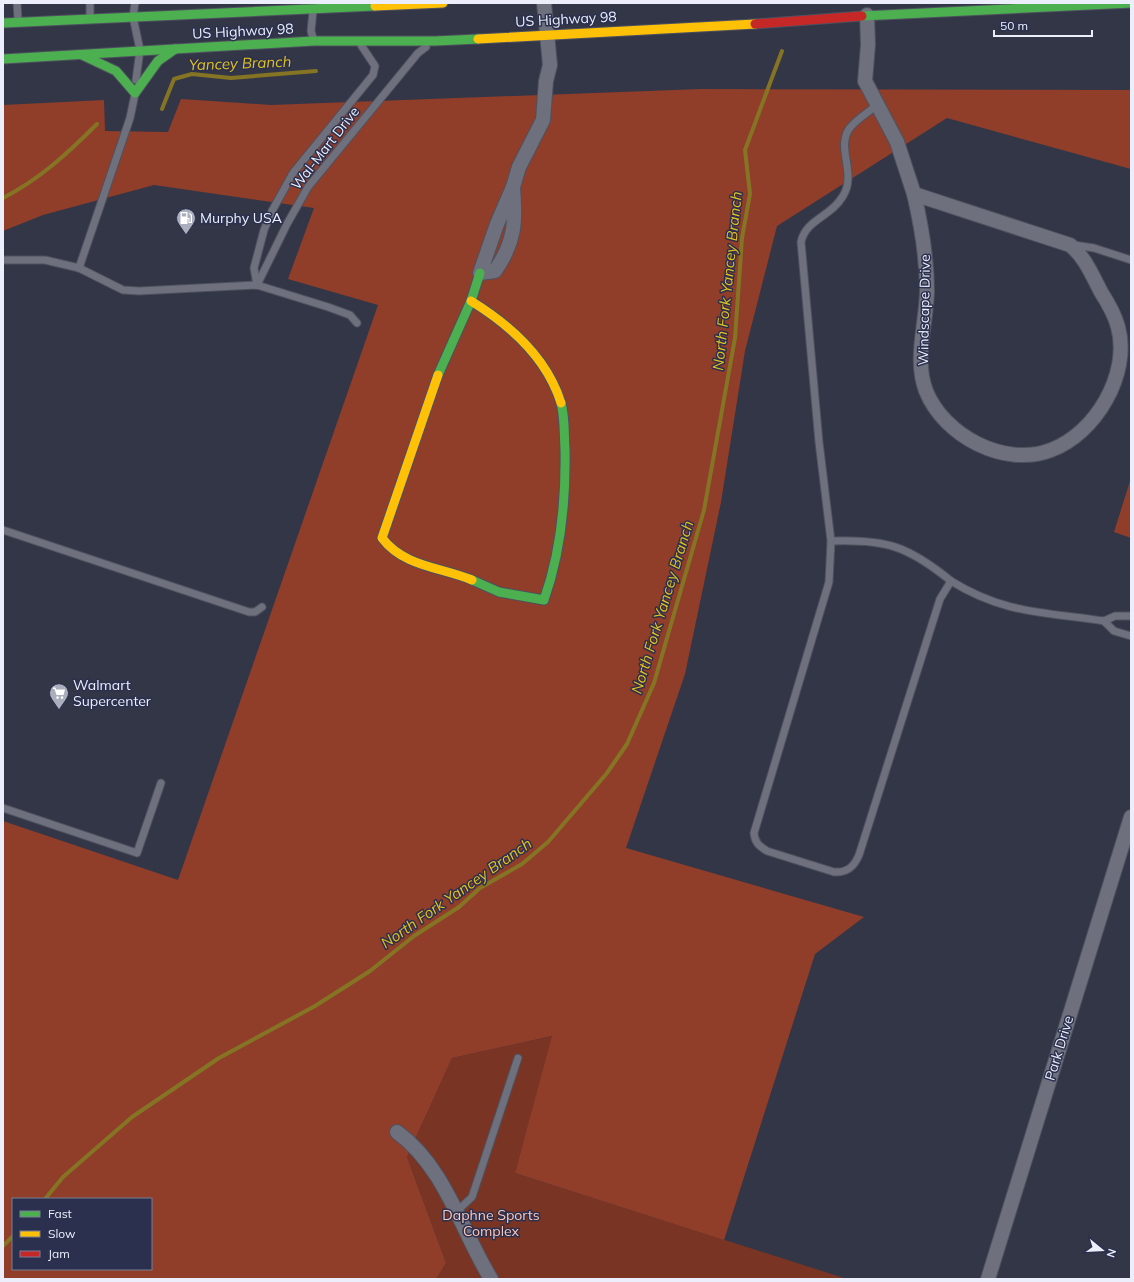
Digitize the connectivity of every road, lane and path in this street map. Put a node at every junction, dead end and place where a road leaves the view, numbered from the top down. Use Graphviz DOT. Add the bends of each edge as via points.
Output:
graph roads {
  1 [pos="17,3"];
  2 [pos="90,3"];
  3 [pos="134,3"];
  4 [pos="443,3"];
  5 [pos="544,3"];
  6 [pos="1131,3"];
  7 [pos="313,6"];
  8 [pos="938,7"];
  9 [pos="868,14"];
  10 [pos="133,17"];
  11 [pos="89,19"];
  12 [pos="18,22"];
  13 [pos="3,23"];
  14 [pos="546,34"];
  15 [pos="357,40"];
  16 [pos="435,40"];
  17 [pos="314,41"];
  18 [pos="175,49"];
  19 [pos="140,50"];
  20 [pos="81,54"];
  21 [pos="3,59"];
  22 [pos="135,93"];
  23 [pos="877,105"];
  24 [pos="914,194"];
  25 [pos="1070,245"];
  26 [pos="3,260"];
  27 [pos="1131,260"];
  28 [pos="79,268"];
  29 [pos="480,273"];
  30 [pos="257,285"];
  31 [pos="471,301"];
  32 [pos="357,324"];
  33 [pos="3,530"];
  34 [pos="831,541"];
  35 [pos="951,581"];
  36 [pos="262,607"];
  37 [pos="1131,616"];
  38 [pos="1104,621"];
  39 [pos="1131,636"];
  40 [pos="161,783"];
  41 [pos="3,808"];
  42 [pos="1131,817"];
  43 [pos="518,1058"];
  44 [pos="397,1132"];
  45 [pos="456,1212"];
  46 [pos="490,1279"];
  47 [pos="988,1279"];
  1 -- 12 [label="lane"];
  2 -- 11 [label="lane"];
  3 -- 10 [label="lane"];
  4 -- 7 [label="main road, US Highway 98"];
  5 -- 14 [label="street"];
  6 -- 8 [label="main road, US Highway 98"];
  7 -- 10 [label="main road, US Highway 98"];
  7 -- 17 [label="lane" via="311,31"];
  8 -- 9 [label="main road, US Highway 98"];
  9 -- 14 [label="main road, US Highway 98" via="785,22"];
  9 -- 23 [label="street, Windscape Drive" via="865,81"];
  10 -- 11 [label="main road, US Highway 98"];
  10 -- 19 [label="lane"];
  11 -- 12 [label="main road, US Highway 98"];
  12 -- 13 [label="main road, US Highway 98"];
  14 -- 16 [label="main road, US Highway 98"];
  14 -- 29 [label="street" via="550,65 543,120 519,167 513,187 515,215 512,238 506,255 495,271"];
  15 -- 16 [label="main road, US Highway 98"];
  15 -- 17 [label="main road, US Highway 98"];
  15 -- 30 [label="lane, Wal-Mart Drive" via="375,66 373,75 293,173 272,211 254,268"];
  16 -- 30 [label="lane, Wal-Mart Drive" via="418,53 308,188"];
  17 -- 18 [label="main road, US Highway 98"];
  18 -- 19 [label="main road, US Highway 98"];
  18 -- 22 [label="main road" via="158,61"];
  19 -- 20 [label="main road, US Highway 98"];
  19 -- 22 [label="lane"];
  20 -- 21 [label="main road, US Highway 98"];
  20 -- 22 [label="main road" via="116,71"];
  22 -- 28 [label="lane" via="130,118"];
  23 -- 24 [label="street, Windscape Drive" via="897,142"];
  23 -- 34 [label="lane" via="850,128 844,140 849,173 848,184 842,198 829,212 807,227 801,242"];
  24 -- 25 [label="street, Windscape Drive"];
  24 -- 25 [label="street, Windscape Drive" via="924,238 927,267 922,337 926,392 951,428 992,450 1021,456 1050,451 1085,428 1109,395 1120,356 1118,328 1081,254"];
  25 -- 27 [label="lane" via="1094,248"];
  26 -- 28 [label="lane" via="45,260"];
  28 -- 30 [label="lane" via="123,290"];
  29 -- 31 [label="main road"];
  30 -- 32 [label="lane" via="350,315"];
  31 -- 31 [label="main road" via="432,389 382,538 392,551 413,561 467,578 503,593 544,600 554,572 563,513 564,414 555,385 532,352 511,330"];
  33 -- 36 [label="lane" via="249,612 255,612"];
  34 -- 35 [label="lane" via="871,540 897,546 928,563"];
  34 -- 35 [label="lane" via="829,582 754,833 754,840 759,846 777,854 834,872 849,870 855,864 940,599"];
  35 -- 38 [label="lane" via="983,599 1014,609"];
  37 -- 38 [label="lane" via="1115,616"];
  38 -- 39 [label="lane" via="1114,631"];
  40 -- 41 [label="lane" via="137,853"];
  42 -- 47 [label="street, Park Drive"];
  43 -- 45 [label="lane" via="472,1197"];
  44 -- 45 [label="street" via="412,1143 424,1158 443,1186"];
  45 -- 46 [label="street"];
}
